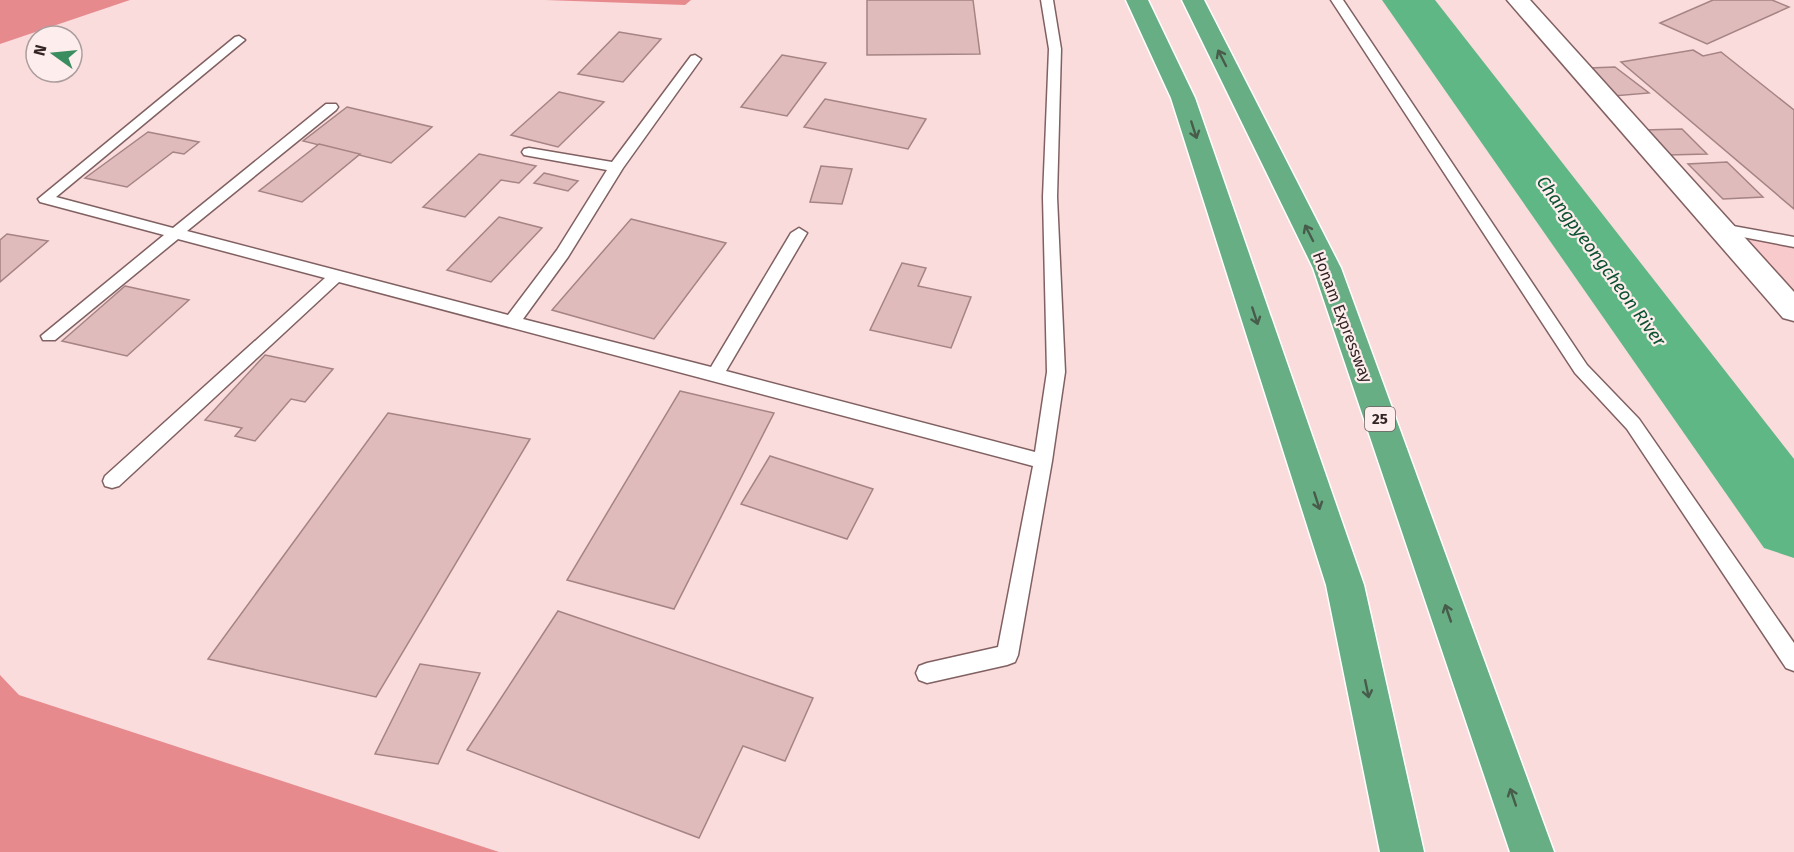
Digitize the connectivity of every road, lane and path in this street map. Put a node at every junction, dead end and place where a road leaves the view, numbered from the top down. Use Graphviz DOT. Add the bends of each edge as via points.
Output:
graph roads {
  1 [pos="1047,0"];
  2 [pos="1137,0"];
  3 [pos="1193,0"];
  4 [pos="1338,0"];
  5 [pos="1518,0"];
  6 [pos="239,40"];
  7 [pos="695,59"];
  8 [pos="331,107"];
  9 [pos="530,152"];
  10 [pos="616,167"];
  11 [pos="1722,230"];
  12 [pos="799,233"];
  13 [pos="175,234"];
  14 [pos="1794,242"];
  15 [pos="336,276"];
  16 [pos="1794,311"];
  17 [pos="512,322"];
  18 [pos="49,336"];
  19 [pos="715,375"];
  20 [pos="1042,461"];
  21 [pos="112,481"];
  22 [pos="1794,661"];
  23 [pos="927,673"];
  24 [pos="1402,852"];
  25 [pos="1533,852"];
  1 -- 20 [label="lane" via="1055,49 1050,197 1056,372"];
  2 -- 24 [label="highway, one-way" via="1183,98 1345,585"];
  25 -- 3 [label="highway, Honam Expressway / 25, one-way" via="1327,268"];
  4 -- 22 [label="lane" via="1581,369 1633,424"];
  5 -- 11 [label="street"];
  6 -- 13 [label="lane" via="45,200"];
  7 -- 10 [label="lane"];
  8 -- 13 [label="lane"];
  9 -- 10 [label="lane"];
  10 -- 17 [label="lane" via="563,253"];
  11 -- 14 [label="lane"];
  11 -- 16 [label="street"];
  12 -- 19 [label="lane"];
  13 -- 15 [label="lane"];
  13 -- 18 [label="lane"];
  15 -- 17 [label="lane"];
  15 -- 21 [label="lane"];
  17 -- 19 [label="lane"];
  19 -- 20 [label="lane"];
  20 -- 23 [label="lane" via="1006,655"];
}
